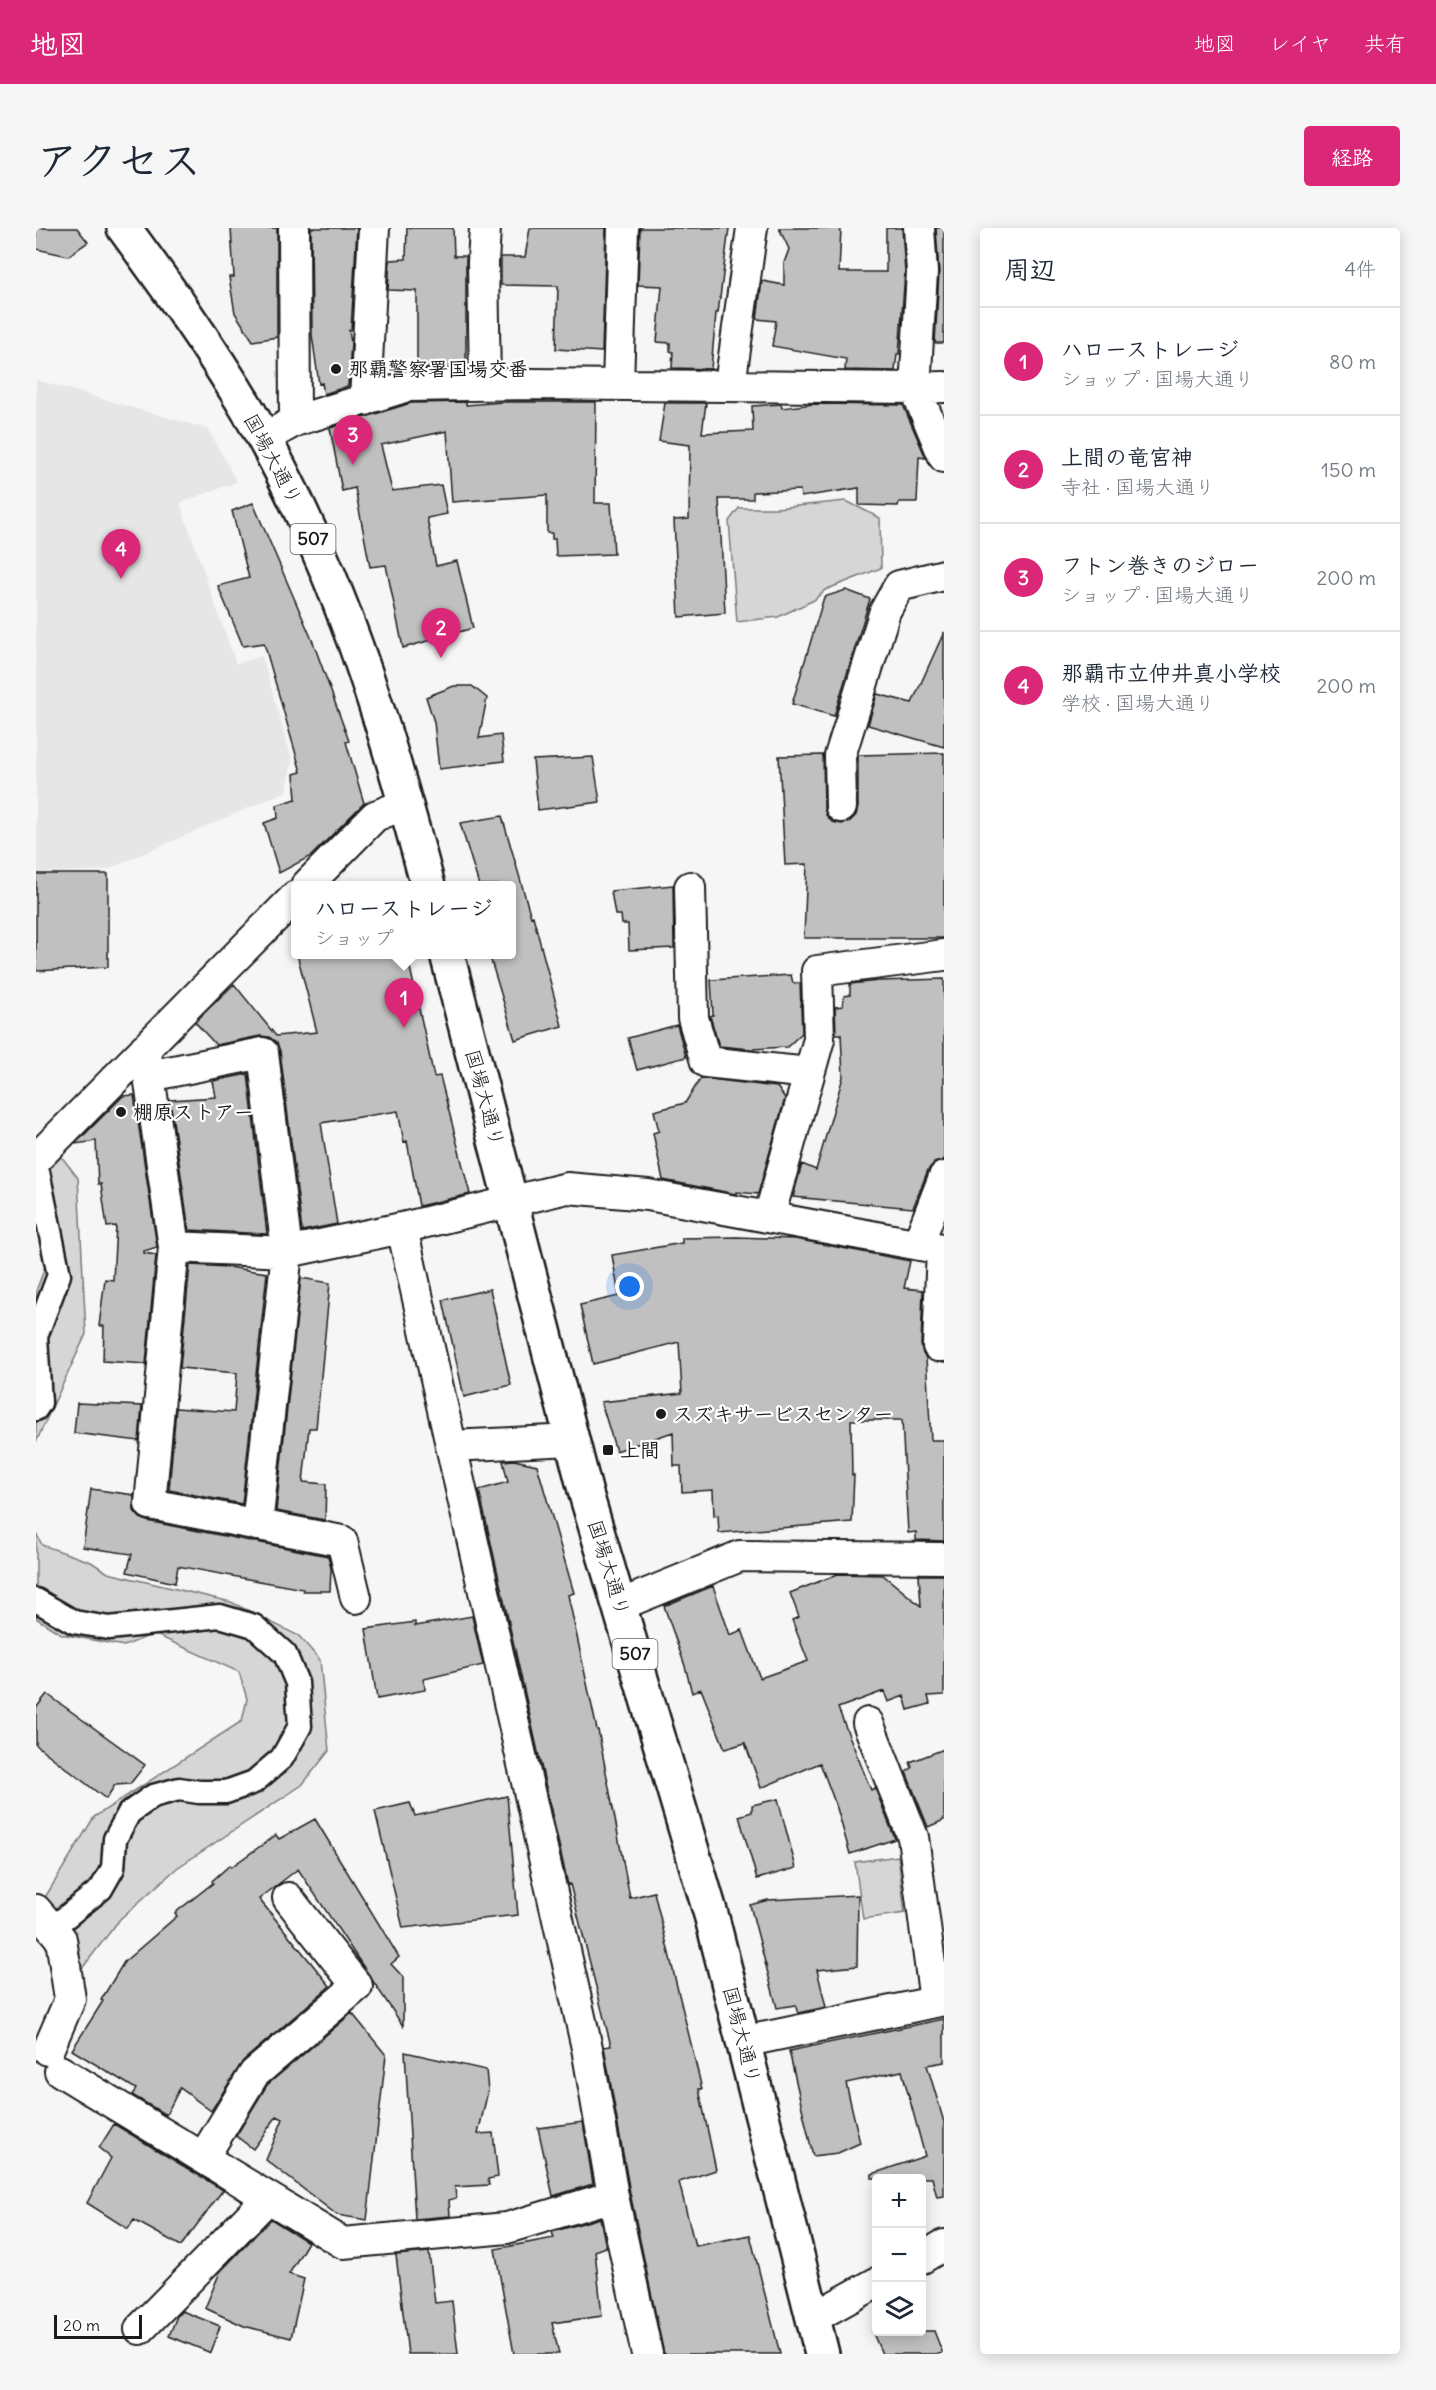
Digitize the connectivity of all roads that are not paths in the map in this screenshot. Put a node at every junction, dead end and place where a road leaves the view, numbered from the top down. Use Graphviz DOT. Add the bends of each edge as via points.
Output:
graph roads {
  1 [pos="124,228"];
  2 [pos="294,228"];
  3 [pos="374,228"];
  4 [pos="485,228"];
  5 [pos="623,228"];
  6 [pos="752,228"];
  7 [pos="920,228"];
  8 [pos="485,384"];
  9 [pos="618,384"];
  10 [pos="730,385"];
  11 [pos="929,388"];
  12 [pos="365,400"];
  13 [pos="295,421"];
  14 [pos="263,439"];
  15 [pos="944,457"];
  16 [pos="944,575"];
  17 [pos="406,804"];
  18 [pos="841,807"];
  19 [pos="310,881"];
  20 [pos="427,881"];
  21 [pos="690,887"];
  22 [pos="291,902"];
  23 [pos="944,955"];
  24 [pos="448,959"];
  25 [pos="147,1062"];
  26 [pos="809,1073"];
  27 [pos="37,1166"];
  28 [pos="944,1177"];
  29 [pos="512,1202"];
  30 [pos="769,1217"];
  31 [pos="402,1228"];
  32 [pos="918,1244"];
  33 [pos="174,1247"];
  34 [pos="286,1252"];
  35 [pos="944,1346"];
  36 [pos="36,1408"];
  37 [pos="572,1440"];
  38 [pos="451,1446"];
  39 [pos="257,1525"];
  40 [pos="944,1558"];
  41 [pos="357,1598"];
  42 [pos="36,1600"];
  43 [pos="620,1605"];
  44 [pos="868,1723"];
  45 [pos="288,1898"];
  46 [pos="48,1916"];
  47 [pos="940,2000"];
  48 [pos="743,2042"];
  49 [pos="203,2157"];
  50 [pos="613,2196"];
  51 [pos="268,2198"];
  52 [pos="944,2245"];
  53 [pos="926,2255"];
  54 [pos="872,2285"];
  55 [pos="813,2318"];
  56 [pos="140,2330"];
  57 [pos="647,2354"];
  58 [pos="822,2354"];
  1 -- 14 [label="highway, 国場大通り / 507" via="195,326"];
  2 -- 13 [label="street"];
  3 -- 12 [label="street"];
  4 -- 8 [label="street"];
  5 -- 9 [label="street"];
  6 -- 10 [label="street"];
  7 -- 11 [label="street"];
  8 -- 9 [label="street"];
  8 -- 12 [label="street" via="408,386"];
  9 -- 10 [label="street"];
  10 -- 11 [label="street"];
  11 -- 15 [label="street"];
  12 -- 13 [label="street"];
  13 -- 14 [label="street"];
  14 -- 17 [label="highway, 国場大通り / 507" via="322,560 354,640 380,712"];
  16 -- 18 [label="street" via="899,586 885,611 840,756"];
  17 -- 19 [label="street" via="375,816"];
  17 -- 20 [label="highway, 国場大通り / 507"];
  21 -- 26 [label="street" via="693,1018 706,1062"];
  22 -- 25 [label="street"];
  23 -- 26 [label="street" via="817,971 819,1039"];
  24 -- 29 [label="highway, 国場大通り / 507"];
  25 -- 27 [label="street"];
  25 -- 33 [label="street"];
  25 -- 34 [label="street" via="263,1053"];
  26 -- 30 [label="street"];
  27 -- 36 [label="street" via="59,1275 36,1336 40,1403"];
  28 -- 32 [label="street"];
  29 -- 30 [label="street" via="567,1188 648,1195"];
  29 -- 31 [label="street"];
  29 -- 37 [label="highway, 国場大通り / 507"];
  30 -- 32 [label="street"];
  31 -- 34 [label="street"];
  31 -- 38 [label="street"];
  32 -- 35 [label="street" via="942,1249 938,1346"];
  33 -- 34 [label="street"];
  33 -- 39 [label="street" via="150,1504"];
  34 -- 39 [label="street"];
  37 -- 38 [label="street"];
  37 -- 43 [label="highway, 国場大通り / 507"];
  38 -- 50 [label="street" via="587,2048"];
  39 -- 41 [label="street" via="342,1541"];
  40 -- 43 [label="street" via="740,1557"];
  42 -- 46 [label="street" via="74,1622 110,1628 220,1616 254,1626 285,1654 297,1683 300,1726 282,1758 254,1782 226,1792 179,1789 153,1796 129,1813 115,1839 113,1868 101,1889"];
  43 -- 48 [label="highway, 国場大通り / 507" via="712,1918"];
  44 -- 47 [label="street" via="913,1837"];
  45 -- 49 [label="street" via="357,1986 254,2074"];
  46 -- 49 [label="street" via="61,1939 70,1999 54,2060"];
  47 -- 48 [label="street"];
  48 -- 55 [label="highway, 国場大通り / 507"];
  49 -- 51 [label="street"];
  50 -- 51 [label="street" via="507,2228 343,2243"];
  50 -- 57 [label="street"];
  51 -- 56 [label="street"];
  52 -- 53 [label="street"];
  54 -- 55 [label="street"];
  55 -- 58 [label="highway, 国場大通り / 507"];
}
